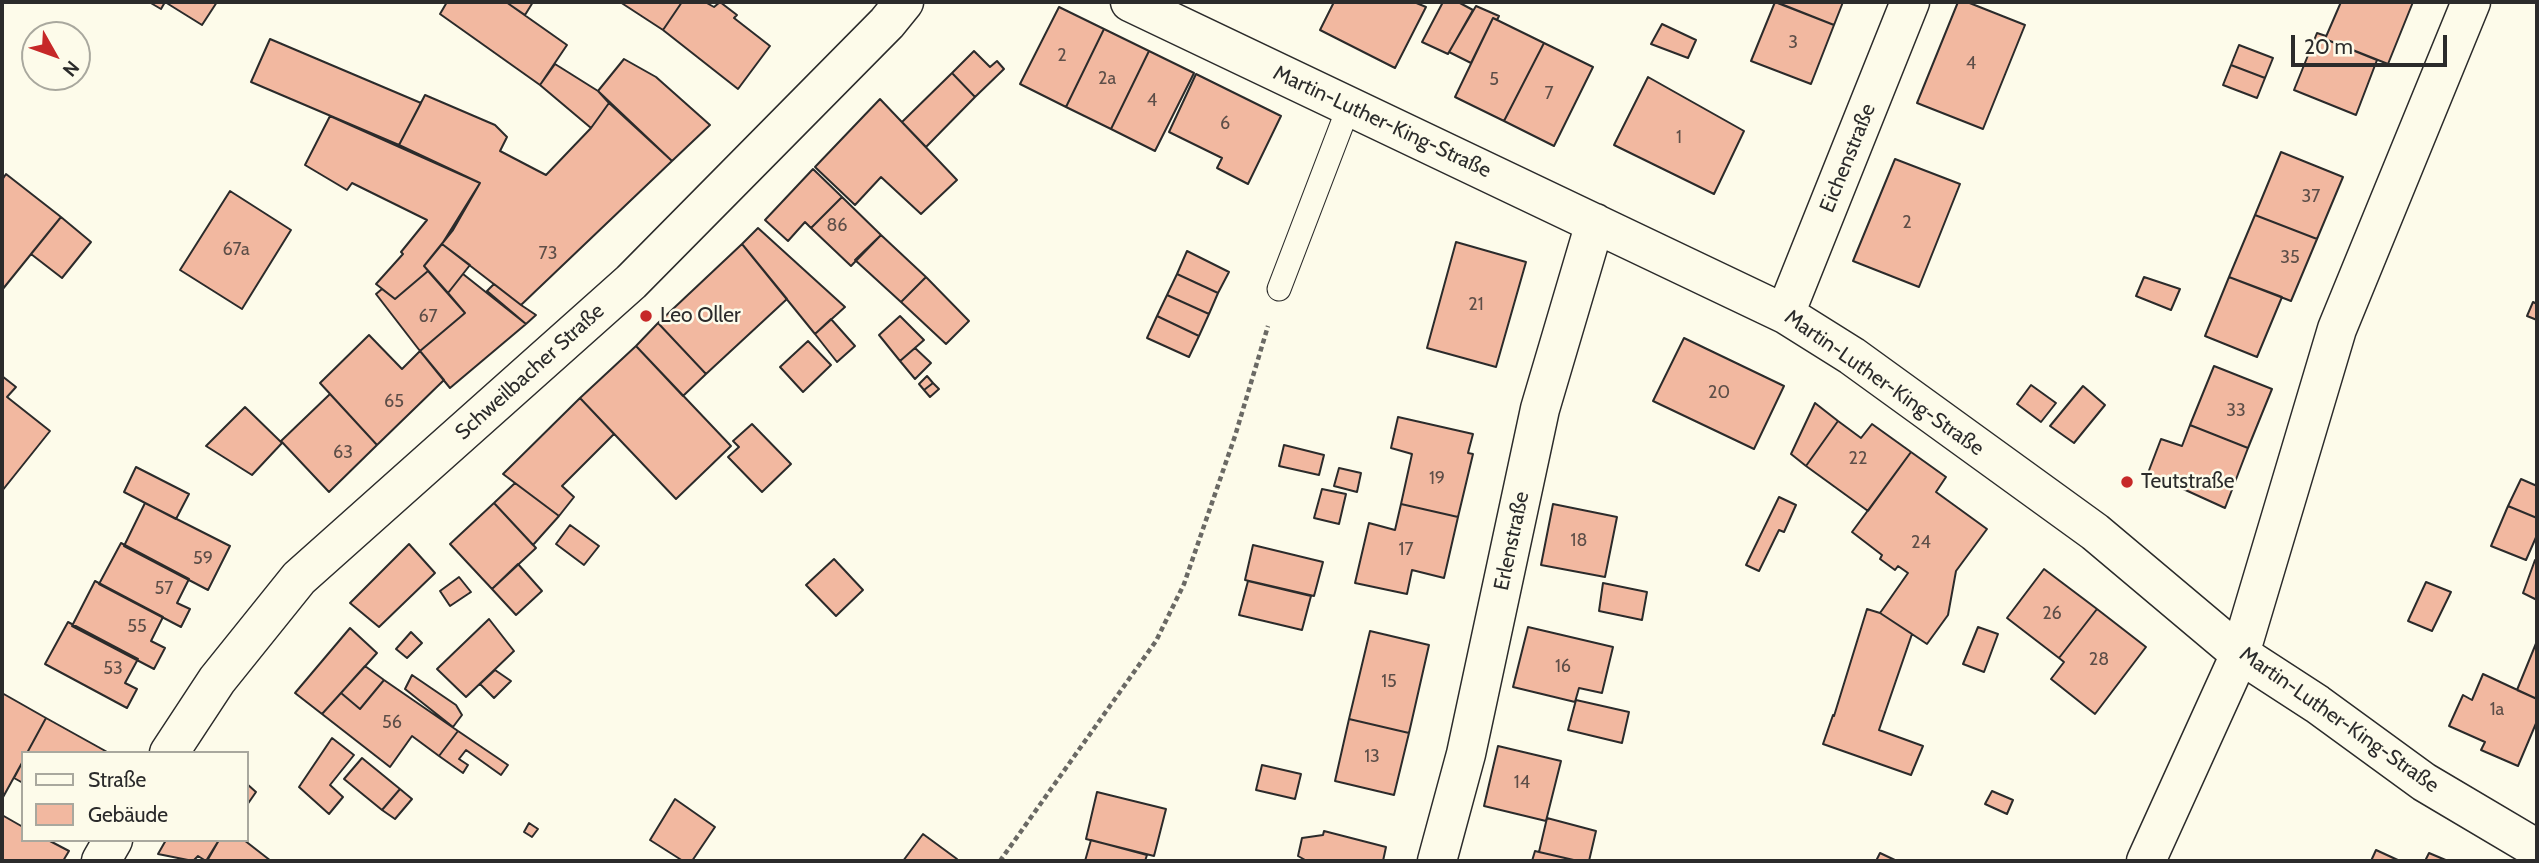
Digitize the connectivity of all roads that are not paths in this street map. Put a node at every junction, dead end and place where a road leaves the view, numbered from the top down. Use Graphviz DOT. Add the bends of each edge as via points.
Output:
graph roads {
  1 [pos="904,2"];
  2 [pos="1130,2"];
  3 [pos="1910,2"];
  4 [pos="2471,2"];
  5 [pos="1349,106"];
  6 [pos="1595,223"];
  7 [pos="1279,289"];
  8 [pos="1786,314"];
  9 [pos="2241,654"];
  10 [pos="170,751"];
  11 [pos="112,842"];
  12 [pos="2537,849"];
  13 [pos="101,861"];
  14 [pos="1437,861"];
  15 [pos="2146,861"];
  1 -- 10 [label="street, Schweilbacher Straße" via="631,282 299,578 217,680"];
  2 -- 5 [label="street, Martin-Luther-King-Straße"];
  3 -- 8 [label="street, Eichenstraße"];
  4 -- 9 [label="street" via="2337,329"];
  5 -- 6 [label="street, Martin-Luther-King-Straße"];
  5 -- 7 [label="lane"];
  6 -- 8 [label="street, Martin-Luther-King-Straße"];
  6 -- 14 [label="street, Erlenstraße" via="1540,409 1466,754"];
  8 -- 9 [label="street, Martin-Luther-King-Straße" via="1852,356 2095,532"];
  9 -- 12 [label="street, Martin-Luther-King-Straße" via="2424,782"];
  9 -- 15 [label="street"];
  11 -- 13 [label="street"];
}
